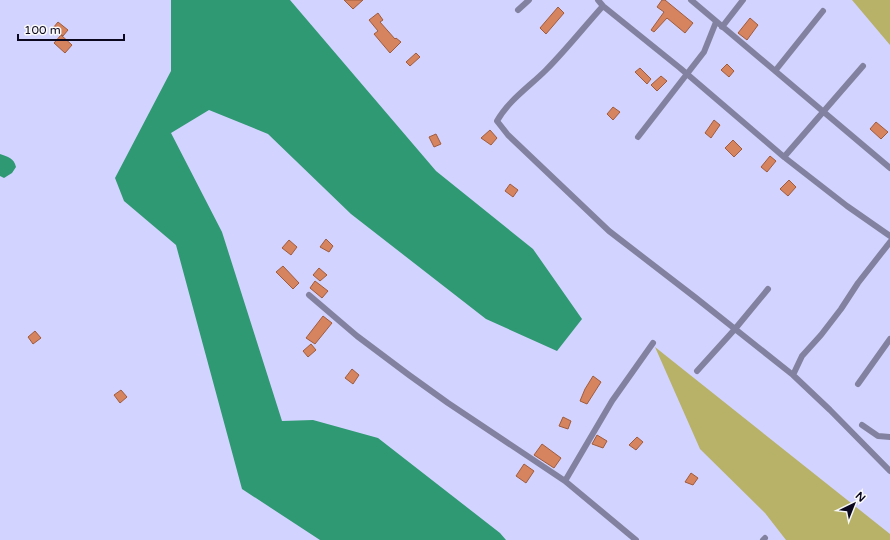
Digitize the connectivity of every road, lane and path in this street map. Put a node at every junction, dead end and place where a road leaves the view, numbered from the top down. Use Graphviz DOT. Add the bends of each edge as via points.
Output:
graph roads {
  1 [pos="529,0"];
  2 [pos="598,0"];
  3 [pos="691,0"];
  4 [pos="743,0"];
  5 [pos="603,6"];
  6 [pos="518,10"];
  7 [pos="823,11"];
  8 [pos="716,22"];
  9 [pos="722,28"];
  10 [pos="863,66"];
  11 [pos="775,71"];
  12 [pos="687,74"];
  13 [pos="823,112"];
  14 [pos="638,137"];
  15 [pos="784,157"];
  16 [pos="890,168"];
  17 [pos="890,236"];
  18 [pos="890,242"];
  19 [pos="768,289"];
  20 [pos="309,295"];
  21 [pos="735,329"];
  22 [pos="890,339"];
  23 [pos="653,343"];
  24 [pos="697,371"];
  25 [pos="793,375"];
  26 [pos="858,384"];
  27 [pos="862,425"];
  28 [pos="890,437"];
  29 [pos="890,471"];
  30 [pos="565,481"];
  31 [pos="636,540"];
  1 -- 6 [label="street"];
  2 -- 5 [label="street"];
  3 -- 8 [label="street"];
  4 -- 9 [label="street"];
  5 -- 12 [label="street"];
  5 -- 21 [label="street" via="545,71 503,110 497,121 508,135 609,231"];
  7 -- 11 [label="street"];
  8 -- 9 [label="street"];
  8 -- 12 [label="street" via="704,52"];
  9 -- 11 [label="street"];
  10 -- 13 [label="street"];
  11 -- 13 [label="street"];
  12 -- 14 [label="street"];
  12 -- 15 [label="street"];
  13 -- 15 [label="street"];
  13 -- 16 [label="street"];
  15 -- 17 [label="street"];
  18 -- 25 [label="street" via="821,335 802,356"];
  19 -- 21 [label="street"];
  20 -- 30 [label="street" via="357,336 409,375"];
  21 -- 24 [label="street"];
  21 -- 25 [label="street"];
  22 -- 26 [label="street"];
  23 -- 30 [label="street" via="612,401"];
  25 -- 29 [label="street"];
  27 -- 28 [label="street" via="878,436"];
  30 -- 31 [label="street"];
}
